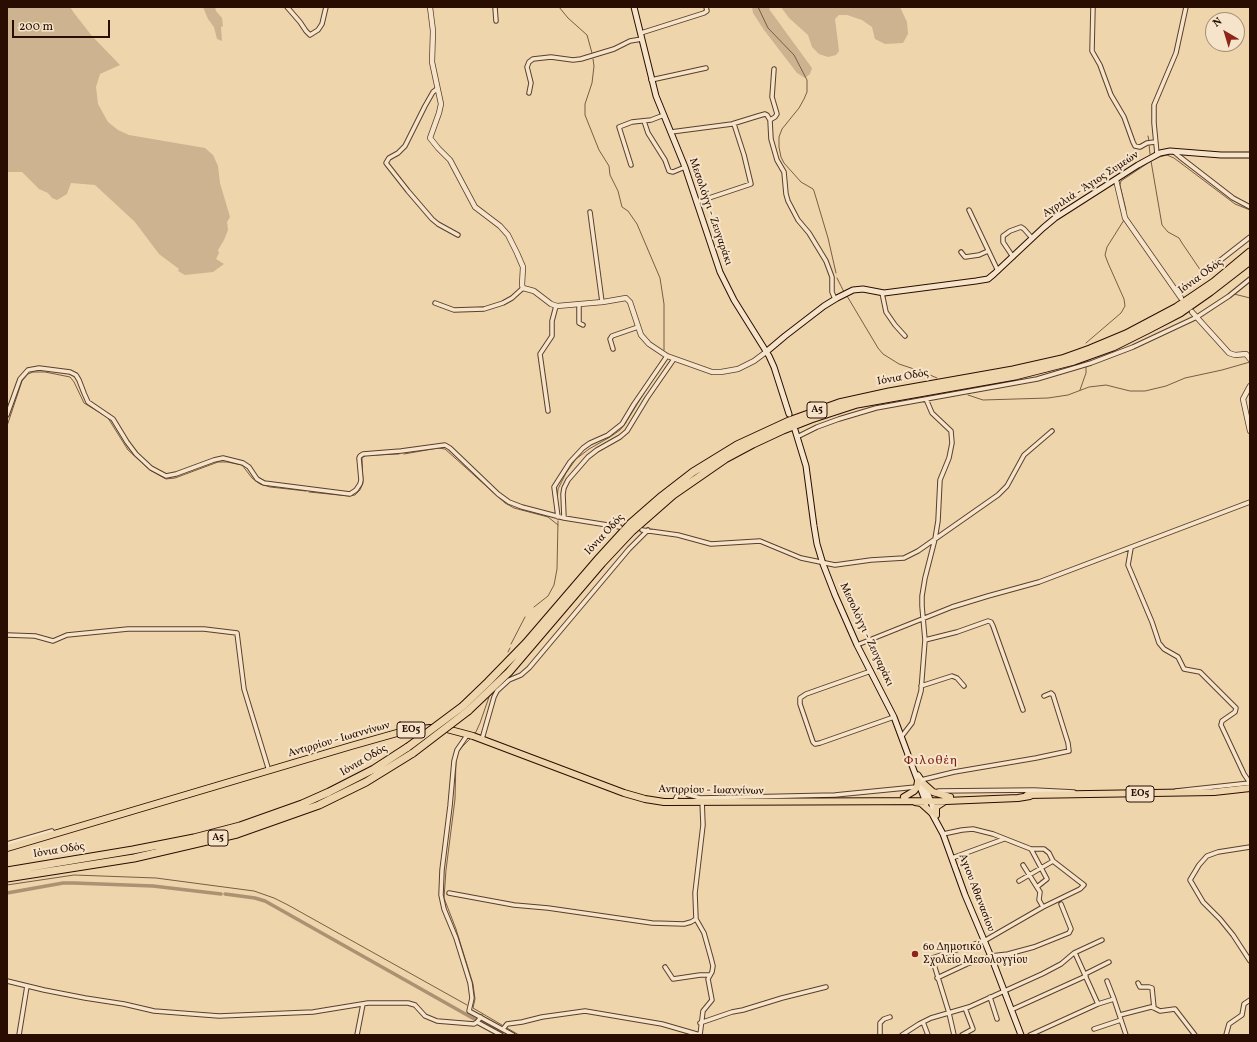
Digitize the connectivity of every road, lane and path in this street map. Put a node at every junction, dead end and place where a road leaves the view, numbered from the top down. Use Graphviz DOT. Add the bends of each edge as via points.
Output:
graph roads {
  1 [pos="287,7"];
  2 [pos="326,7"];
  3 [pos="430,7"];
  4 [pos="495,7"];
  5 [pos="634,7"];
  6 [pos="706,7"];
  7 [pos="1093,7"];
  8 [pos="1186,7"];
  9 [pos="496,20"];
  10 [pos="641,36"];
  11 [pos="706,68"];
  12 [pos="774,69"];
  13 [pos="652,80"];
  14 [pos="437,89"];
  15 [pos="529,93"];
  16 [pos="664,115"];
  17 [pos="770,120"];
  18 [pos="644,121"];
  19 [pos="734,124"];
  20 [pos="671,132"];
  21 [pos="1155,142"];
  22 [pos="1174,152"];
  23 [pos="1157,154"];
  24 [pos="1250,155"];
  25 [pos="631,165"];
  26 [pos="685,167"];
  27 [pos="1116,180"];
  28 [pos="697,202"];
  29 [pos="1250,207"];
  30 [pos="969,210"];
  31 [pos="590,212"];
  32 [pos="458,235"];
  33 [pos="1250,237"];
  34 [pos="1032,238"];
  35 [pos="988,251"];
  36 [pos="960,252"];
  37 [pos="1250,252"];
  38 [pos="1013,257"];
  39 [pos="1250,261"];
  40 [pos="998,271"];
  41 [pos="1250,279"];
  42 [pos="523,288"];
  43 [pos="1177,292"];
  44 [pos="882,293"];
  45 [pos="836,298"];
  46 [pos="1181,298"];
  47 [pos="602,302"];
  48 [pos="435,303"];
  49 [pos="580,304"];
  50 [pos="556,306"];
  51 [pos="1192,312"];
  52 [pos="1197,317"];
  53 [pos="583,325"];
  54 [pos="638,327"];
  55 [pos="905,336"];
  56 [pos="613,349"];
  57 [pos="766,352"];
  58 [pos="1248,353"];
  59 [pos="667,356"];
  60 [pos="674,359"];
  61 [pos="1250,359"];
  62 [pos="1250,386"];
  63 [pos="926,399"];
  64 [pos="548,411"];
  65 [pos="789,414"];
  66 [pos="7,416"];
  67 [pos="795,430"];
  68 [pos="1052,431"];
  69 [pos="1250,431"];
  70 [pos="798,436"];
  71 [pos="1250,502"];
  72 [pos="558,516"];
  73 [pos="564,518"];
  74 [pos="620,527"];
  75 [pos="642,530"];
  76 [pos="648,530"];
  77 [pos="936,539"];
  78 [pos="1131,548"];
  79 [pos="823,564"];
  80 [pos="924,620"];
  81 [pos="7,634"];
  82 [pos="925,640"];
  83 [pos="857,645"];
  84 [pos="871,671"];
  85 [pos="921,686"];
  86 [pos="964,686"];
  87 [pos="1044,696"];
  88 [pos="465,709"];
  89 [pos="1023,710"];
  90 [pos="894,717"];
  91 [pos="468,734"];
  92 [pos="902,736"];
  93 [pos="482,739"];
  94 [pos="411,750"];
  95 [pos="269,771"];
  96 [pos="920,783"];
  97 [pos="1250,783"];
  98 [pos="1250,788"];
  99 [pos="929,790"];
  100 [pos="1170,793"];
  101 [pos="1089,795"];
  102 [pos="907,799"];
  103 [pos="927,799"];
  104 [pos="948,799"];
  105 [pos="702,800"];
  106 [pos="674,802"];
  107 [pos="933,814"];
  108 [pos="53,834"];
  109 [pos="943,834"];
  110 [pos="1004,839"];
  111 [pos="7,844"];
  112 [pos="1250,847"];
  113 [pos="7,848"];
  114 [pos="1031,849"];
  115 [pos="952,858"];
  116 [pos="1053,861"];
  117 [pos="1022,865"];
  118 [pos="1041,868"];
  119 [pos="7,871"];
  120 [pos="1029,875"];
  121 [pos="7,878"];
  122 [pos="1019,881"];
  123 [pos="1037,887"];
  124 [pos="449,893"];
  125 [pos="1061,904"];
  126 [pos="1043,908"];
  127 [pos="696,919"];
  128 [pos="1102,940"];
  129 [pos="984,941"];
  130 [pos="1075,953"];
  131 [pos="991,956"];
  132 [pos="1250,961"];
  133 [pos="1110,962"];
  134 [pos="666,967"];
  135 [pos="710,975"];
  136 [pos="1085,975"];
  137 [pos="937,978"];
  138 [pos="7,981"];
  139 [pos="1107,981"];
  140 [pos="1138,983"];
  141 [pos="27,986"];
  142 [pos="826,987"];
  143 [pos="1004,990"];
  144 [pos="990,997"];
  145 [pos="1114,998"];
  146 [pos="1250,1000"];
  147 [pos="363,1004"];
  148 [pos="1098,1004"];
  149 [pos="965,1008"];
  150 [pos="1154,1008"];
  151 [pos="1011,1010"];
  152 [pos="949,1013"];
  153 [pos="1120,1015"];
  154 [pos="481,1017"];
  155 [pos="890,1017"];
  156 [pos="997,1019"];
  157 [pos="1121,1020"];
  158 [pos="477,1022"];
  159 [pos="923,1022"];
  160 [pos="700,1023"];
  161 [pos="503,1029"];
  162 [pos="1094,1029"];
  163 [pos="19,1035"];
  164 [pos="357,1035"];
  165 [pos="501,1035"];
  166 [pos="512,1035"];
  167 [pos="700,1035"];
  168 [pos="880,1035"];
  169 [pos="902,1035"];
  170 [pos="928,1035"];
  171 [pos="954,1035"];
  172 [pos="964,1035"];
  173 [pos="1021,1035"];
  174 [pos="1030,1035"];
  175 [pos="1126,1035"];
  176 [pos="1195,1035"];
  177 [pos="1226,1035"];
  1 -- 2 [label="street" via="310,35 322,24"];
  3 -- 14 [label="street" via="433,31 432,59"];
  4 -- 9 [label="street"];
  5 -- 10 [label="main road, Μεσολόγγι - Ζευγαράκι"];
  6 -- 10 [label="street" via="707,11 704,13"];
  7 -- 21 [label="street" via="1092,53 1100,65 1111,95 1124,117 1134,144 1138,147"];
  8 -- 21 [label="street" via="1176,53 1154,105"];
  10 -- 13 [label="main road, Μεσολόγγι - Ζευγαράκι"];
  10 -- 15 [label="street" via="614,49 581,59 533,59 527,67 531,83"];
  11 -- 13 [label="street"];
  12 -- 17 [label="street" via="772,97 777,114"];
  13 -- 16 [label="main road, Μεσολόγγι - Ζευγαράκι"];
  14 -- 32 [label="street" via="425,106 406,146 388,158 386,163 438,224"];
  14 -- 42 [label="street" via="441,107 430,138 450,160 475,207 508,235 523,267"];
  16 -- 18 [label="street"];
  16 -- 20 [label="main road, Μεσολόγγι - Ζευγαράκι"];
  17 -- 19 [label="street" via="765,114"];
  17 -- 45 [label="street" via="771,139 777,160 784,172 788,201 826,261 832,277 832,292"];
  18 -- 25 [label="street" via="632,122 619,128"];
  18 -- 26 [label="street" via="669,170 673,172"];
  19 -- 20 [label="street"];
  19 -- 28 [label="street" via="751,184"];
  20 -- 26 [label="main road, Μεσολόγγι - Ζευγαράκι"];
  21 -- 23 [label="street"];
  22 -- 23 [label="main road, Αγριλιά - Άγιος Συμεών"];
  22 -- 24 [label="main road, Αγριλιά - Άγιος Συμεών"];
  22 -- 29 [label="street" via="1233,198"];
  23 -- 27 [label="main road, Αγριλιά - Άγιος Συμεών"];
  26 -- 28 [label="main road, Μεσολόγγι - Ζευγαράκι"];
  27 -- 34 [label="main road, Αγριλιά - Άγιος Συμεών" via="1060,215"];
  27 -- 43 [label="street" via="1125,218"];
  28 -- 57 [label="main road, Μεσολόγγι - Ζευγαράκι" via="724,282"];
  30 -- 35 [label="street"];
  31 -- 47 [label="street"];
  33 -- 43 [label="street"];
  34 -- 38 [label="main road, Αγριλιά - Άγιος Συμεών"];
  34 -- 38 [label="street" via="1020,227 1003,236 1003,242"];
  35 -- 36 [label="street" via="966,257"];
  35 -- 40 [label="street"];
  37 -- 88 [label="highway, Ιόνια Οδός / Α5" via="1214,282 1177,307 1126,334 1090,349 1018,369 832,405 785,422 737,445 693,472 634,520"];
  38 -- 40 [label="main road, Αγριλιά - Άγιος Συμεών"];
  39 -- 88 [label="highway, Ιόνια Οδός / Α5" via="1180,313 1112,347 1074,361 1015,376 857,404 787,428 725,459 682,488 632,531 513,667"];
  40 -- 44 [label="main road, Αγριλιά - Άγιος Συμεών" via="983,280"];
  41 -- 52 [label="street"];
  42 -- 48 [label="street" via="503,303 484,309 454,310"];
  42 -- 50 [label="street" via="534,291"];
  43 -- 46 [label="street"];
  44 -- 45 [label="main road, Αγριλιά - Άγιος Συμεών" via="863,289 853,290"];
  44 -- 55 [label="street" via="886,312"];
  45 -- 57 [label="main road, Αγριλιά - Άγιος Συμεών"];
  47 -- 49 [label="street"];
  47 -- 54 [label="street" via="628,299"];
  49 -- 50 [label="street"];
  49 -- 53 [label="street" via="579,322"];
  50 -- 64 [label="street" via="552,336 540,354"];
  51 -- 52 [label="street"];
  52 -- 58 [label="street" via="1228,353"];
  52 -- 63 [label="street" via="1133,347 1075,368 1024,382"];
  54 -- 56 [label="street" via="612,336 610,339"];
  54 -- 59 [label="street" via="646,341"];
  57 -- 60 [label="street" via="742,368 721,372 712,372"];
  57 -- 65 [label="main road, Μεσολόγγι - Ζευγαράκι" via="774,367"];
  58 -- 61 [label="street"];
  59 -- 60 [label="street"];
  59 -- 72 [label="street" via="622,424 608,435 583,448 570,462 554,487"];
  60 -- 73 [label="street" via="627,431 588,457 568,480 563,494"];
  62 -- 69 [label="street" via="1243,399"];
  63 -- 70 [label="street" via="876,408 817,427"];
  63 -- 77 [label="street" via="932,413 952,434 952,448 940,480"];
  66 -- 72 [label="street" via="20,379 28,370 39,368 70,372 80,380 88,402 112,416 136,454 163,475 169,476 224,458 243,463 264,483 350,494 361,482 359,458 363,454 444,445 505,500"];
  67 -- 70 [label="main road, Μεσολόγγι - Ζευγαράκι"];
  68 -- 77 [label="street" via="1024,455 1009,482 998,495"];
  70 -- 79 [label="main road, Μεσολόγγι - Ζευγαράκι" via="806,466 815,531"];
  71 -- 78 [label="street"];
  72 -- 73 [label="street"];
  73 -- 74 [label="street"];
  75 -- 76 [label="street"];
  76 -- 79 [label="street" via="711,544 760,541"];
  76 -- 93 [label="street" via="629,549 527,671 509,680 497,691"];
  77 -- 79 [label="street" via="904,558 838,566"];
  77 -- 80 [label="street" via="922,596"];
  78 -- 80 [label="street" via="1039,582 986,596"];
  78 -- 97 [label="street" via="1128,565 1159,643 1178,657 1184,669 1200,672 1236,708 1221,725"];
  79 -- 83 [label="main road, Μεσολόγγι - Ζευγαράκι"];
  80 -- 82 [label="street"];
  80 -- 83 [label="street"];
  81 -- 95 [label="street" via="53,640 128,629 193,629 238,633 244,689"];
  82 -- 85 [label="street"];
  82 -- 89 [label="street" via="991,622"];
  83 -- 84 [label="main road, Μεσολόγγι - Ζευγαράκι"];
  84 -- 90 [label="main road, Μεσολόγγι - Ζευγαράκι"];
  84 -- 90 [label="street" via="800,698 813,742 820,743"];
  85 -- 86 [label="street" via="952,676"];
  85 -- 92 [label="street" via="912,723"];
  87 -- 96 [label="street" via="1051,693 1053,695 1068,743 1068,751 954,772"];
  88 -- 94 [label="highway, Ιόνια Οδός / Α5, bridge"];
  90 -- 92 [label="main road, Μεσολόγγι - Ζευγαράκι"];
  91 -- 93 [label="main road, Αντιρρίου - Ιωαννίνων / ΕΟ5"];
  91 -- 95 [label="main road, Αντιρρίου - Ιωαννίνων / ΕΟ5" via="438,728 409,730"];
  91 -- 154 [label="street" via="457,750 454,761 440,891 444,910 456,938 471,987 469,1011"];
  92 -- 96 [label="main road, Μεσολόγγι - Ζευγαράκι"];
  93 -- 106 [label="main road, Αντιρρίου - Ιωαννίνων / ΕΟ5" via="624,793 650,800"];
  94 -- 119 [label="highway, Ιόνια Οδός / Α5" via="329,792 240,826 133,850"];
  94 -- 121 [label="highway, Ιόνια Οδός / Α5" via="376,776 332,799 237,834 134,858"];
  95 -- 108 [label="main road, Αντιρρίου - Ιωαννίνων / ΕΟ5"];
  96 -- 99 [label="main road"];
  96 -- 102 [label="main road"];
  96 -- 103 [label="main road, Μεσολόγγι - Ζευγαράκι"];
  96 -- 105 [label="street" via="834,795"];
  97 -- 100 [label="street" via="1180,789"];
  98 -- 100 [label="main road, Αντιρρίου - Ιωαννίνων / ΕΟ5"];
  99 -- 101 [label="street" via="1070,791"];
  99 -- 104 [label="main road"];
  100 -- 101 [label="main road, Αντιρρίου - Ιωαννίνων / ΕΟ5"];
  101 -- 104 [label="main road, Αντιρρίου - Ιωαννίνων / ΕΟ5"];
  102 -- 103 [label="main road, Αντιρρίου - Ιωαννίνων / ΕΟ5"];
  102 -- 105 [label="main road, Αντιρρίου - Ιωαννίνων / ΕΟ5"];
  102 -- 107 [label="main road" via="921,803"];
  103 -- 104 [label="main road, Αντιρρίου - Ιωαννίνων / ΕΟ5"];
  103 -- 107 [label="main road, Αγιου Αθανασίου"];
  104 -- 107 [label="main road" via="937,806"];
  105 -- 106 [label="main road, Αντιρρίου - Ιωαννίνων / ΕΟ5"];
  105 -- 106 [label="street" via="679,792"];
  105 -- 127 [label="street"];
  107 -- 109 [label="main road, Αγιου Αθανασίου"];
  108 -- 111 [label="street" via="52,831"];
  108 -- 113 [label="main road, Αντιρρίου - Ιωαννίνων / ΕΟ5"];
  109 -- 110 [label="street" via="973,829"];
  109 -- 115 [label="main road, Αγιου Αθανασίου"];
  110 -- 114 [label="street"];
  110 -- 115 [label="street"];
  112 -- 132 [label="street" via="1207,856 1190,880 1203,902 1222,921"];
  114 -- 116 [label="street" via="1045,850"];
  114 -- 118 [label="street"];
  115 -- 129 [label="main road, Αγιου Αθανασίου"];
  116 -- 118 [label="street"];
  116 -- 126 [label="street" via="1084,886"];
  117 -- 120 [label="street"];
  118 -- 120 [label="street"];
  118 -- 123 [label="street" via="1047,879"];
  120 -- 122 [label="street"];
  120 -- 123 [label="street"];
  123 -- 126 [label="street"];
  124 -- 127 [label="street" via="652,923 684,924"];
  125 -- 131 [label="street" via="1070,932 1034,947"];
  126 -- 129 [label="street"];
  127 -- 135 [label="street" via="704,933 712,958"];
  128 -- 130 [label="street"];
  129 -- 131 [label="main road, Αγιου Αθανασίου"];
  129 -- 137 [label="street" via="932,958"];
  130 -- 136 [label="street"];
  130 -- 143 [label="street" via="1058,966"];
  131 -- 137 [label="street"];
  131 -- 143 [label="main road, Αγιου Αθανασίου"];
  133 -- 136 [label="street"];
  134 -- 135 [label="street" via="673,979"];
  135 -- 160 [label="street" via="708,981 712,1001 703,1011"];
  136 -- 148 [label="street"];
  136 -- 151 [label="street"];
  137 -- 152 [label="street"];
  138 -- 141 [label="street"];
  139 -- 145 [label="street"];
  140 -- 150 [label="street" via="1140,987 1152,988"];
  141 -- 147 [label="street" via="152,1011 213,1016 320,1011"];
  141 -- 163 [label="street"];
  142 -- 160 [label="street"];
  143 -- 144 [label="street"];
  143 -- 151 [label="main road, Αγιου Αθανασίου"];
  144 -- 149 [label="street"];
  144 -- 156 [label="street"];
  145 -- 148 [label="street"];
  145 -- 153 [label="street"];
  146 -- 177 [label="street" via="1244,1004 1242,1015 1229,1024"];
  147 -- 158 [label="street" via="412,1003 424,1016 437,1021 473,1024"];
  147 -- 164 [label="street"];
  148 -- 174 [label="street"];
  149 -- 152 [label="street"];
  149 -- 172 [label="street" via="973,1027"];
  150 -- 153 [label="street"];
  150 -- 176 [label="street" via="1160,1011 1176,1010"];
  151 -- 173 [label="main road, Αγιου Αθανασίου"];
  152 -- 159 [label="street"];
  152 -- 171 [label="street"];
  153 -- 157 [label="street"];
  154 -- 158 [label="street"];
  154 -- 161 [label="street"];
  155 -- 168 [label="street" via="881,1022"];
  157 -- 162 [label="street"];
  157 -- 175 [label="street"];
  158 -- 165 [label="street"];
  159 -- 169 [label="street"];
  159 -- 170 [label="street"];
  160 -- 167 [label="street"];
  161 -- 166 [label="street"];
  161 -- 167 [label="street" via="507,1024 586,1011 662,1024"];
}
